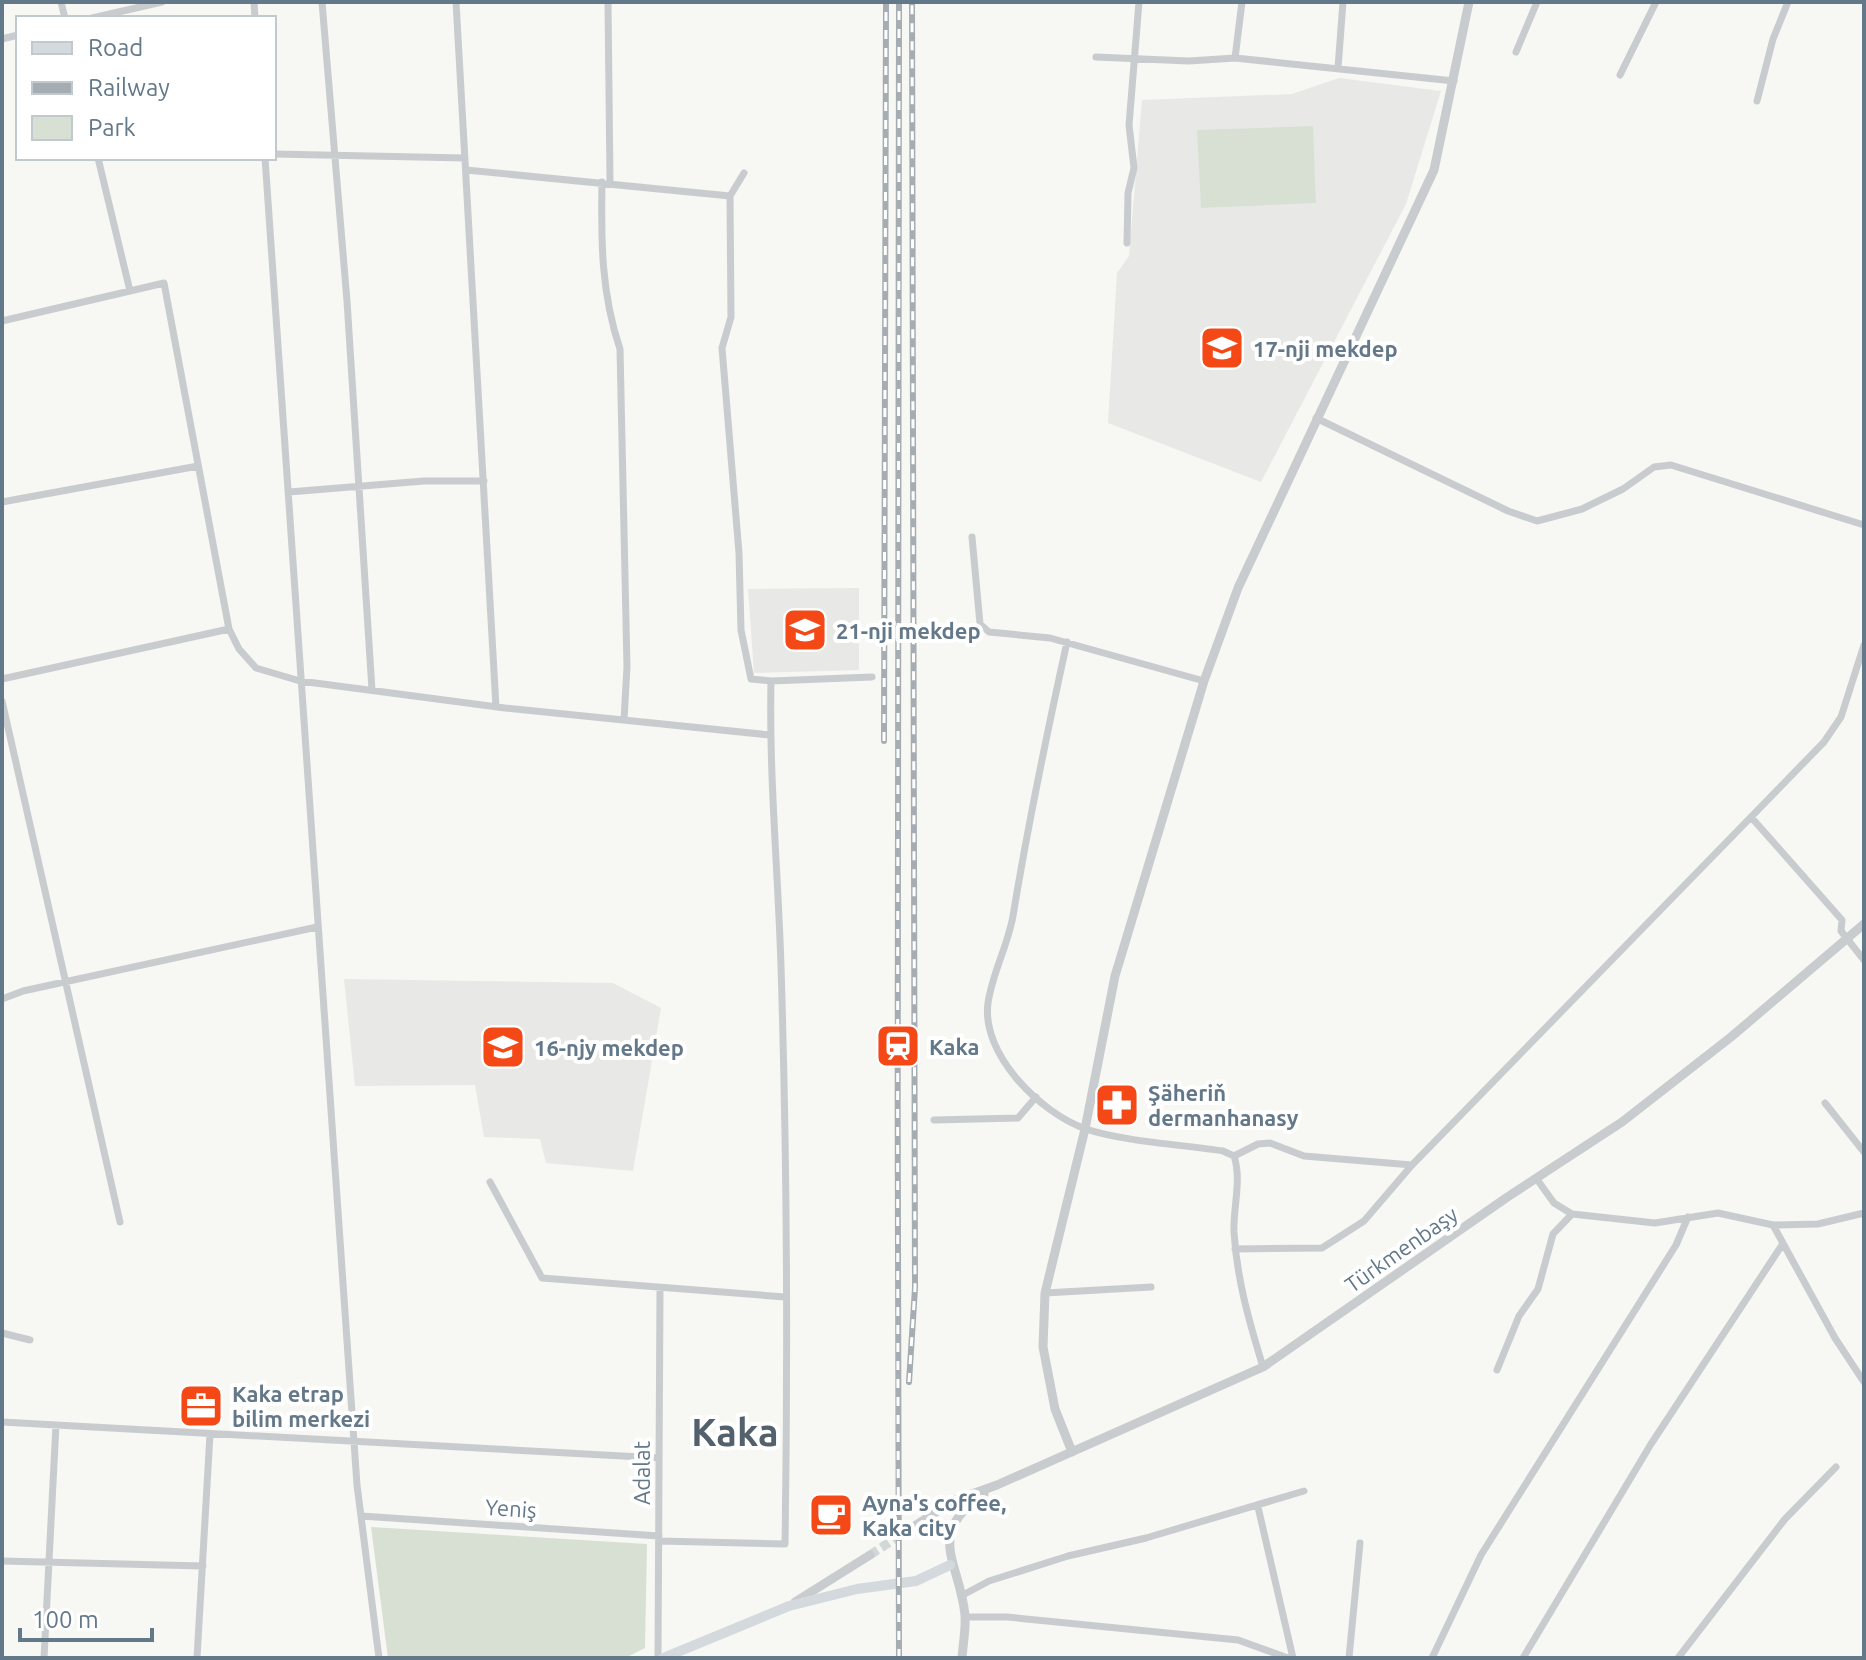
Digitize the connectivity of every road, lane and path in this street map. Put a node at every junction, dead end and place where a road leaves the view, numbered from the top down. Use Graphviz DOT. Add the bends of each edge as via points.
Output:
graph roads {
  1 [pos="162,2"];
  2 [pos="322,2"];
  3 [pos="456,2"];
  4 [pos="608,2"];
  5 [pos="1139,2"];
  6 [pos="1242,2"];
  7 [pos="1343,2"];
  8 [pos="1469,2"];
  9 [pos="1537,2"];
  10 [pos="1656,2"];
  11 [pos="1788,2"];
  12 [pos="101,16"];
  13 [pos="1516,52"];
  14 [pos="1096,57"];
  15 [pos="1133,58"];
  16 [pos="1235,58"];
  17 [pos="1338,68"];
  18 [pos="1620,75"];
  19 [pos="1454,81"];
  20 [pos="1757,101"];
  21 [pos="334,153"];
  22 [pos="276,154"];
  23 [pos="465,158"];
  24 [pos="98,160"];
  25 [pos="265,160"];
  26 [pos="466,170"];
  27 [pos="744,173"];
  28 [pos="606,182"];
  29 [pos="730,196"];
  30 [pos="1127,243"];
  31 [pos="130,291"];
  32 [pos="2,321"];
  33 [pos="1315,418"];
  34 [pos="198,466"];
  35 [pos="484,481"];
  36 [pos="360,489"];
  37 [pos="289,492"];
  38 [pos="2,502"];
  39 [pos="1864,525"];
  40 [pos="972,537"];
  41 [pos="229,629"];
  42 [pos="1067,642"];
  43 [pos="1864,645"];
  44 [pos="1860,670"];
  45 [pos="872,677"];
  46 [pos="2,679"];
  47 [pos="300,681"];
  48 [pos="771,681"];
  49 [pos="1204,681"];
  50 [pos="372,690"];
  51 [pos="2,701"];
  52 [pos="496,707"];
  53 [pos="624,720"];
  54 [pos="770,735"];
  55 [pos="1751,817"];
  56 [pos="1864,924"];
  57 [pos="317,927"];
  58 [pos="1846,939"];
  59 [pos="1864,960"];
  60 [pos="65,981"];
  61 [pos="2,999"];
  62 [pos="1036,1097"];
  63 [pos="1825,1103"];
  64 [pos="934,1120"];
  65 [pos="1085,1129"];
  66 [pos="1864,1152"];
  67 [pos="1234,1156"];
  68 [pos="1412,1165"];
  69 [pos="1536,1178"];
  70 [pos="490,1182"];
  71 [pos="1864,1213"];
  72 [pos="1572,1214"];
  73 [pos="1688,1217"];
  74 [pos="120,1222"];
  75 [pos="1773,1225"];
  76 [pos="1782,1245"];
  77 [pos="1235,1249"];
  78 [pos="1151,1287"];
  79 [pos="660,1288"];
  80 [pos="1045,1293"];
  81 [pos="785,1297"];
  82 [pos="2,1333"];
  83 [pos="30,1340"];
  84 [pos="1263,1367"];
  85 [pos="1497,1370"];
  86 [pos="1864,1382"];
  87 [pos="2,1422"];
  88 [pos="56,1425"];
  89 [pos="210,1434"];
  90 [pos="354,1442"];
  91 [pos="1072,1452"];
  92 [pos="659,1458"];
  93 [pos="1836,1467"];
  94 [pos="997,1485"];
  95 [pos="1304,1491"];
  96 [pos="1258,1507"];
  97 [pos="361,1516"];
  98 [pos="913,1527"];
  99 [pos="659,1539"];
  100 [pos="1360,1543"];
  101 [pos="870,1555"];
  102 [pos="2,1561"];
  103 [pos="49,1565"];
  104 [pos="950,1565"];
  105 [pos="203,1566"];
  106 [pos="961,1596"];
  107 [pos="789,1606"];
  108 [pos="965,1617"];
  109 [pos="44,1658"];
  110 [pos="197,1658"];
  111 [pos="379,1658"];
  112 [pos="661,1658"];
  113 [pos="962,1658"];
  114 [pos="1290,1658"];
  115 [pos="1349,1658"];
  116 [pos="1432,1658"];
  117 [pos="1523,1658"];
  118 [pos="1678,1658"];
  1 -- 12 [label="street"];
  2 -- 21 [label="street"];
  3 -- 23 [label="street"];
  4 -- 28 [label="street"];
  5 -- 15 [label="street"];
  6 -- 16 [label="street"];
  7 -- 17 [label="street"];
  8 -- 19 [label="street"];
  9 -- 13 [label="street"];
  10 -- 18 [label="street"];
  11 -- 20 [label="street"];
  14 -- 15 [label="street"];
  15 -- 16 [label="street"];
  15 -- 30 [label="street" via="1129,125 1134,168"];
  16 -- 17 [label="street"];
  17 -- 19 [label="street"];
  19 -- 33 [label="street" via="1434,170"];
  21 -- 22 [label="street"];
  21 -- 23 [label="street"];
  21 -- 36 [label="street"];
  23 -- 26 [label="street"];
  24 -- 31 [label="street"];
  25 -- 37 [label="street"];
  26 -- 28 [label="street"];
  26 -- 35 [label="street"];
  27 -- 29 [label="street"];
  28 -- 29 [label="street"];
  28 -- 53 [label="street" via="600,259 620,349"];
  29 -- 48 [label="street" via="731,317 722,348 741,630 751,679"];
  31 -- 32 [label="street"];
  31 -- 34 [label="street" via="164,283"];
  33 -- 39 [label="street" via="1537,521 1582,509 1654,467 1671,465"];
  33 -- 49 [label="street" via="1238,588"];
  34 -- 38 [label="street"];
  34 -- 41 [label="street"];
  35 -- 36 [label="street"];
  35 -- 52 [label="street"];
  36 -- 37 [label="street"];
  36 -- 50 [label="street"];
  37 -- 47 [label="street"];
  40 -- 42 [label="street" via="980,624 989,632"];
  41 -- 46 [label="street"];
  41 -- 47 [label="street" via="256,668"];
  42 -- 49 [label="street"];
  42 -- 62 [label="street" via="1028,815 1011,924 988,1003 990,1040 1008,1069"];
  43 -- 44 [label="street"];
  44 -- 55 [label="street" via="1841,717 1824,742"];
  45 -- 48 [label="street"];
  47 -- 50 [label="street"];
  47 -- 57 [label="street"];
  48 -- 54 [label="street"];
  49 -- 65 [label="street" via="1115,976"];
  50 -- 52 [label="street"];
  51 -- 60 [label="street"];
  52 -- 53 [label="street"];
  53 -- 54 [label="street"];
  54 -- 81 [label="street" via="781,966"];
  55 -- 58 [label="street" via="1842,920"];
  55 -- 68 [label="street"];
  56 -- 58 [label="street, Türkmenbaşy"];
  57 -- 60 [label="street"];
  57 -- 90 [label="street"];
  58 -- 59 [label="street"];
  58 -- 69 [label="street, Türkmenbaşy" via="1622,1122"];
  60 -- 61 [label="street"];
  60 -- 74 [label="street"];
  62 -- 64 [label="street" via="1018,1118"];
  62 -- 65 [label="street"];
  63 -- 66 [label="street"];
  65 -- 67 [label="street"];
  65 -- 80 [label="street"];
  67 -- 68 [label="street" via="1270,1143 1304,1156"];
  67 -- 77 [label="street"];
  68 -- 77 [label="street" via="1364,1221 1322,1248"];
  69 -- 72 [label="street" via="1554,1203"];
  69 -- 84 [label="street, Türkmenbaşy"];
  70 -- 79 [label="street" via="542,1278"];
  71 -- 75 [label="street" via="1818,1224"];
  72 -- 73 [label="street" via="1655,1223"];
  72 -- 85 [label="street" via="1553,1234 1538,1289 1519,1316"];
  73 -- 75 [label="street" via="1718,1213"];
  73 -- 116 [label="street" via="1676,1245 1481,1555"];
  75 -- 76 [label="street"];
  76 -- 86 [label="street"];
  76 -- 117 [label="street" via="1651,1444"];
  77 -- 84 [label="street" via="1240,1294"];
  78 -- 80 [label="street"];
  79 -- 81 [label="street"];
  79 -- 92 [label="street, Adalat"];
  80 -- 91 [label="street" via="1043,1347 1055,1409"];
  81 -- 99 [label="street, Yeniş" via="785,1544"];
  82 -- 83 [label="street"];
  84 -- 91 [label="street, Türkmenbaşy"];
  87 -- 88 [label="street"];
  88 -- 89 [label="street"];
  88 -- 103 [label="street"];
  89 -- 90 [label="street"];
  89 -- 105 [label="street"];
  90 -- 92 [label="street"];
  90 -- 97 [label="street"];
  91 -- 94 [label="street, Türkmenbaşy"];
  92 -- 99 [label="street, Adalat"];
  93 -- 118 [label="street" via="1785,1519"];
  94 -- 98 [label="street, Türkmenbaşy" via="955,1500"];
  94 -- 104 [label="street" via="954,1522"];
  95 -- 96 [label="street"];
  96 -- 106 [label="street" via="1068,1556 989,1581"];
  96 -- 114 [label="street"];
  97 -- 99 [label="street, Yeniş"];
  97 -- 111 [label="street"];
  99 -- 112 [label="street, Adalat"];
  100 -- 115 [label="street"];
  101 -- 107 [label="street"];
  102 -- 103 [label="street"];
  103 -- 105 [label="street"];
  103 -- 109 [label="street"];
  104 -- 106 [label="street"];
  104 -- 107 [label="main road" via="916,1581"];
  105 -- 110 [label="street"];
  106 -- 108 [label="street"];
  107 -- 112 [label="main road"];
  108 -- 113 [label="street"];
  108 -- 114 [label="street" via="1238,1640"];
}
